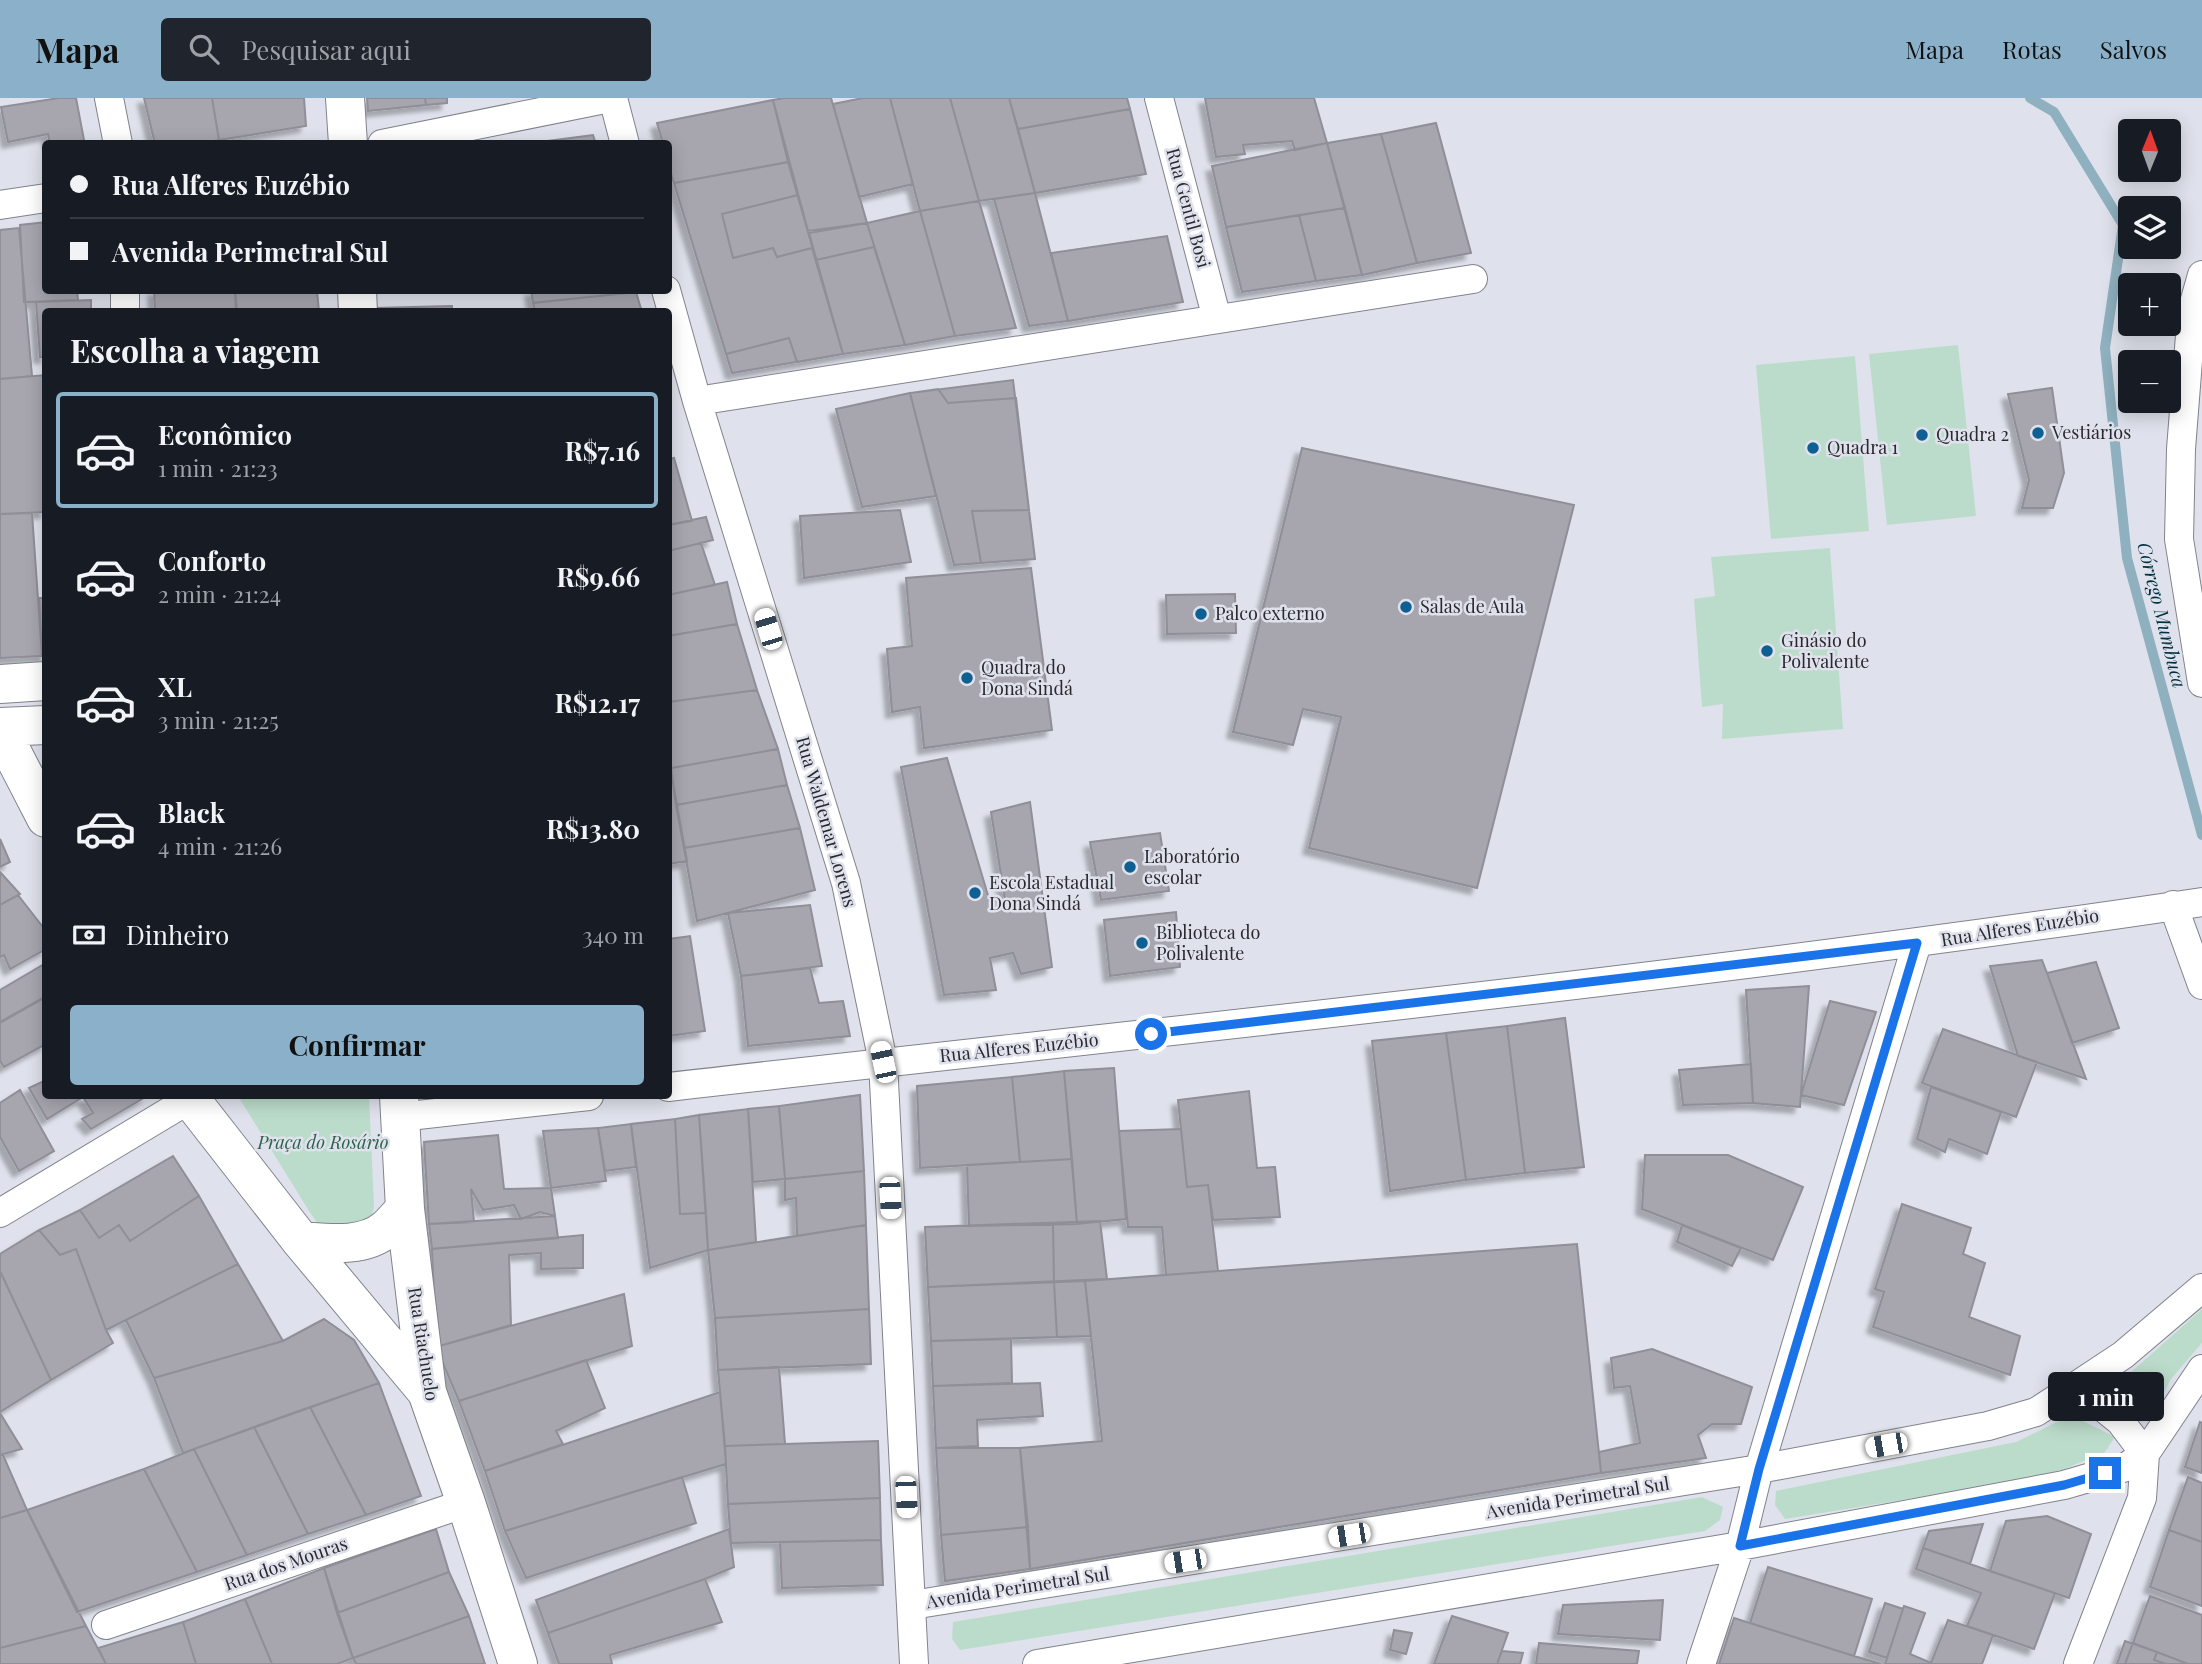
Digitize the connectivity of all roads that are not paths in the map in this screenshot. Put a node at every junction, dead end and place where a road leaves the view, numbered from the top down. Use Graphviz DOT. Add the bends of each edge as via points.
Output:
graph roads {
  1 [pos="109,98"];
  2 [pos="345,98"];
  3 [pos="611,98"];
  4 [pos="1159,98"];
  5 [pos="117,140"];
  6 [pos="348,140"];
  7 [pos="402,140"];
  8 [pos="624,140"];
  9 [pos="42,199"];
  10 [pos="0,205"];
  11 [pos="2202,275"];
  12 [pos="1474,279"];
  13 [pos="672,311"];
  14 [pos="1217,319"];
  15 [pos="697,401"];
  16 [pos="42,681"];
  17 [pos="2202,683"];
  18 [pos="0,684"];
  19 [pos="42,725"];
  20 [pos="0,728"];
  21 [pos="42,809"];
  22 [pos="2202,902"];
  23 [pos="2173,905"];
  24 [pos="1917,943"];
  25 [pos="2202,985"];
  26 [pos="883,1062"];
  27 [pos="672,1087"];
  28 [pos="186,1099"];
  29 [pos="191,1099"];
  30 [pos="532,1099"];
  31 [pos="400,1106"];
  32 [pos="405,1209"];
  33 [pos="0,1213"];
  34 [pos="301,1241"];
  35 [pos="2202,1288"];
  36 [pos="2202,1369"];
  37 [pos="2073,1388"];
  38 [pos="427,1392"];
  39 [pos="2145,1454"];
  40 [pos="1759,1469"];
  41 [pos="466,1503"];
  42 [pos="1740,1546"];
  43 [pos="912,1605"];
  44 [pos="106,1625"];
  45 [pos="518,1664"];
  46 [pos="914,1664"];
  47 [pos="1037,1664"];
  48 [pos="1701,1664"];
  49 [pos="2078,1664"];
  1 -- 5 [label="street"];
  2 -- 6 [label="main road"];
  3 -- 7 [label="street"];
  3 -- 8 [label="street"];
  4 -- 14 [label="street, Rua Gentil Bosi"];
  9 -- 10 [label="street"];
  11 -- 17 [label="street" via="2192,310 2179,539"];
  12 -- 14 [label="street"];
  13 -- 15 [label="street, Rua Waldemar Lorens"];
  14 -- 15 [label="street"];
  15 -- 26 [label="street, Rua Waldemar Lorens" via="846,883"];
  16 -- 18 [label="main road"];
  19 -- 20 [label="main road"];
  20 -- 21 [label="main road"];
  22 -- 23 [label="street, Rua Alferes Euzébio"];
  23 -- 24 [label="street, Rua Alferes Euzébio"];
  23 -- 25 [label="street"];
  24 -- 26 [label="street, Rua Alferes Euzébio" via="1285,1020"];
  24 -- 40 [label="street"];
  26 -- 27 [label="street, Rua Alferes Euzébio"];
  26 -- 43 [label="street, Rua Waldemar Lorens"];
  28 -- 33 [label="street"];
  29 -- 34 [label="main road"];
  30 -- 31 [label="street"];
  31 -- 32 [label="main road, Rua Riachuelo"];
  32 -- 34 [label="main road" via="385,1230 366,1239 336,1244"];
  32 -- 38 [label="main road, Rua Riachuelo"];
  34 -- 38 [label="main road"];
  35 -- 37 [label="street, Avenida Perimetral Sul" via="2123,1354"];
  36 -- 39 [label="street"];
  37 -- 39 [label="street" via="2120,1421"];
  37 -- 40 [label="street, Avenida Perimetral Sul" via="2036,1412 1988,1426"];
  38 -- 41 [label="main road, Rua Riachuelo"];
  39 -- 42 [label="street" via="2126,1467 2064,1485"];
  39 -- 49 [label="street" via="2141,1498"];
  40 -- 42 [label="street"];
  40 -- 43 [label="street, Avenida Perimetral Sul"];
  41 -- 44 [label="street, Rua dos Mouras"];
  41 -- 45 [label="main road, Rua Riachuelo"];
  42 -- 47 [label="street"];
  42 -- 48 [label="street"];
  43 -- 46 [label="street, Rua Waldemar Lorens"];
}
